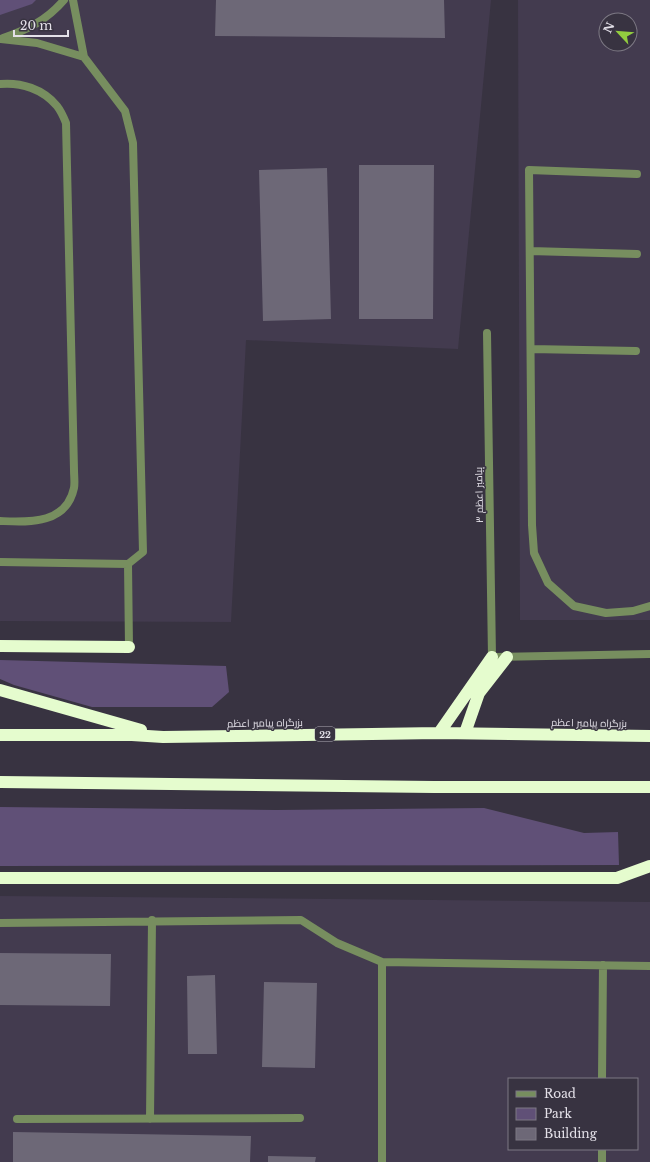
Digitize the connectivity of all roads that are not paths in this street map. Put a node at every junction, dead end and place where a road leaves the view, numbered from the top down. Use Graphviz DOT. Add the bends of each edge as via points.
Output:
graph roads {
  1 [pos="64,0"];
  2 [pos="73,0"];
  3 [pos="0,39"];
  4 [pos="84,57"];
  5 [pos="0,84"];
  6 [pos="637,174"];
  7 [pos="530,251"];
  8 [pos="637,254"];
  9 [pos="487,333"];
  10 [pos="531,349"];
  11 [pos="636,351"];
  12 [pos="0,521"];
  13 [pos="0,562"];
  14 [pos="128,564"];
  15 [pos="650,606"];
  16 [pos="0,646"];
  17 [pos="129,647"];
  18 [pos="650,654"];
  19 [pos="507,657"];
  20 [pos="492,658"];
  21 [pos="0,690"];
  22 [pos="439,733"];
  23 [pos="465,733"];
  24 [pos="0,735"];
  25 [pos="163,736"];
  26 [pos="650,736"];
  27 [pos="0,782"];
  28 [pos="650,787"];
  29 [pos="650,866"];
  30 [pos="0,878"];
  31 [pos="152,920"];
  32 [pos="0,923"];
  33 [pos="382,962"];
  34 [pos="603,966"];
  35 [pos="650,966"];
  36 [pos="602,1078"];
  37 [pos="300,1118"];
  38 [pos="17,1119"];
  39 [pos="150,1120"];
  40 [pos="602,1150"];
  41 [pos="382,1162"];
  42 [pos="602,1162"];
  1 -- 3 [label="street" via="43,20 24,31"];
  2 -- 4 [label="street"];
  3 -- 4 [label="street" via="37,43"];
  4 -- 14 [label="street" via="125,111 133,143 143,552"];
  5 -- 12 [label="street" via="13,83 38,90 58,106 66,123 74,488 66,505 52,517 35,522"];
  6 -- 7 [label="street" via="529,170"];
  7 -- 8 [label="street"];
  7 -- 10 [label="street"];
  9 -- 20 [label="street, پیامبر اعظم ۳"];
  10 -- 11 [label="street"];
  10 -- 15 [label="street" via="534,553 548,583 574,606 606,613 633,611"];
  13 -- 14 [label="street"];
  14 -- 17 [label="street"];
  16 -- 17 [label="highway"];
  18 -- 19 [label="street"];
  19 -- 20 [label="street"];
  19 -- 23 [label="highway" via="479,693"];
  20 -- 22 [label="highway"];
  21 -- 25 [label="highway"];
  22 -- 23 [label="highway, بزرگراه پیامبر اعظم / 22"];
  22 -- 25 [label="highway, بزرگراه پیامبر اعظم / 22"];
  23 -- 26 [label="highway, بزرگراه پیامبر اعظم / 22"];
  24 -- 25 [label="highway, بزرگراه پیامبر اعظم / 22"];
  27 -- 28 [label="highway"];
  29 -- 30 [label="highway" via="617,878"];
  31 -- 32 [label="street"];
  31 -- 33 [label="street" via="301,920 337,943"];
  31 -- 39 [label="street"];
  33 -- 34 [label="street"];
  33 -- 41 [label="street"];
  34 -- 35 [label="street"];
  34 -- 36 [label="street"];
  37 -- 39 [label="street"];
  38 -- 39 [label="street"];
  40 -- 42 [label="street"];
}
